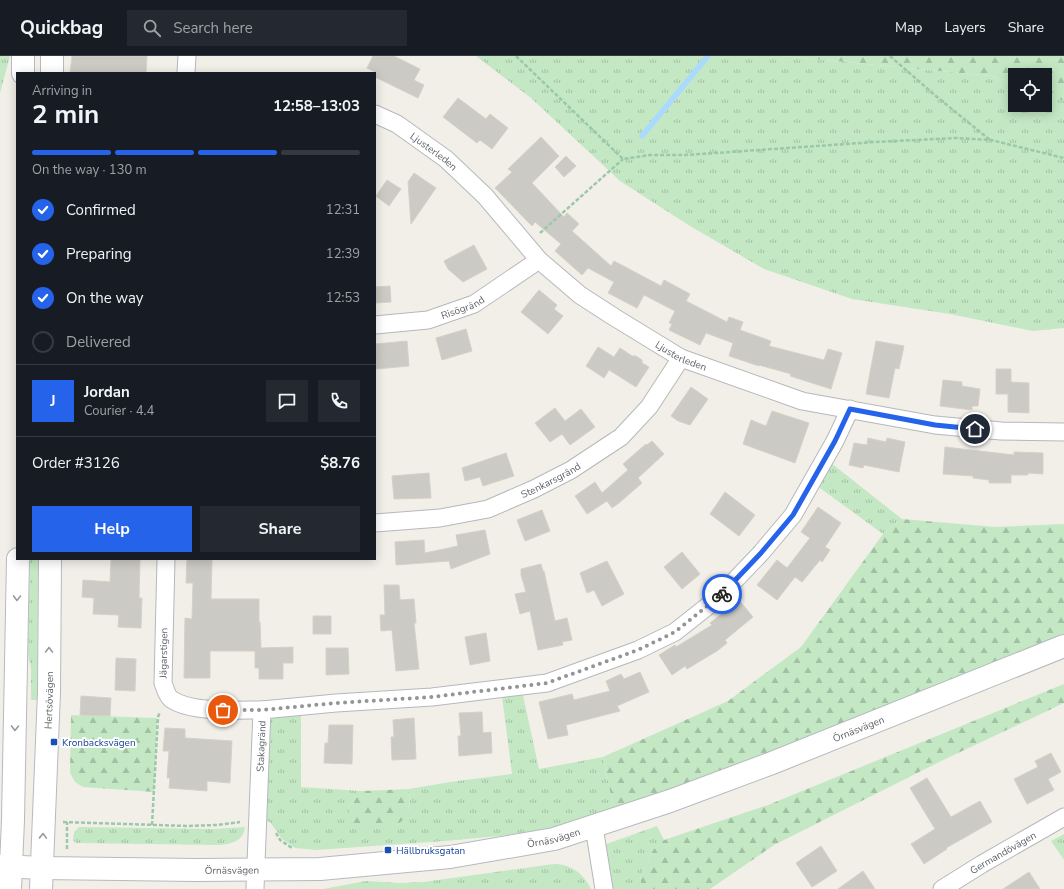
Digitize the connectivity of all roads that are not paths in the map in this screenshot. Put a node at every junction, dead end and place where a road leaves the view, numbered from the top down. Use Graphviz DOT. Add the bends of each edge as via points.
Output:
graph roads {
  1 [pos="23,56"];
  2 [pos="52,56"];
  3 [pos="187,56"];
  4 [pos="23,72"];
  5 [pos="52,72"];
  6 [pos="186,72"];
  7 [pos="376,114"];
  8 [pos="539,260"];
  9 [pos="376,324"];
  10 [pos="681,358"];
  11 [pos="850,409"];
  12 [pos="1064,432"];
  13 [pos="376,523"];
  14 [pos="18,560"];
  15 [pos="50,560"];
  16 [pos="166,560"];
  17 [pos="1064,646"];
  18 [pos="262,710"];
  19 [pos="1064,817"];
  20 [pos="594,827"];
  21 [pos="5,866"];
  22 [pos="41,879"];
  23 [pos="256,879"];
  24 [pos="10,889"];
  25 [pos="604,889"];
  26 [pos="942,889"];
  1 -- 4 [label="street"];
  2 -- 5 [label="street"];
  3 -- 6 [label="street"];
  7 -- 8 [label="street, Ljusterleden" via="396,124 446,159 485,196"];
  8 -- 9 [label="street, Risögränd" via="474,304 428,320"];
  8 -- 10 [label="street, Ljusterleden" via="580,295"];
  10 -- 11 [label="street, Ljusterleden" via="802,400"];
  10 -- 13 [label="street, Stenkarsgränd" via="649,407 621,437 571,470 488,509 440,518"];
  11 -- 12 [label="street, Ljusterleden" via="935,425 1001,431"];
  11 -- 18 [label="street, Stakagränd" via="793,515 718,598 675,632 644,647 547,683 432,697"];
  14 -- 21 [label="street, one-way" via="14,820"];
  22 -- 15 [label="street, Hertsövägen, one-way" via="49,692"];
  16 -- 18 [label="street, Jägarstigen" via="163,683 170,698 187,707"];
  17 -- 20 [label="street, Örnäsvägen" via="772,763"];
  18 -- 23 [label="street, Stakagränd"];
  19 -- 26 [label="street, Germandövägen"];
  20 -- 23 [label="street, Örnäsvägen" via="554,840 450,857 320,869"];
  20 -- 25 [label="street"];
  21 -- 22 [label="street, Örnäsvägen"];
  21 -- 24 [label="street"];
  22 -- 23 [label="street, Örnäsvägen"];
}
